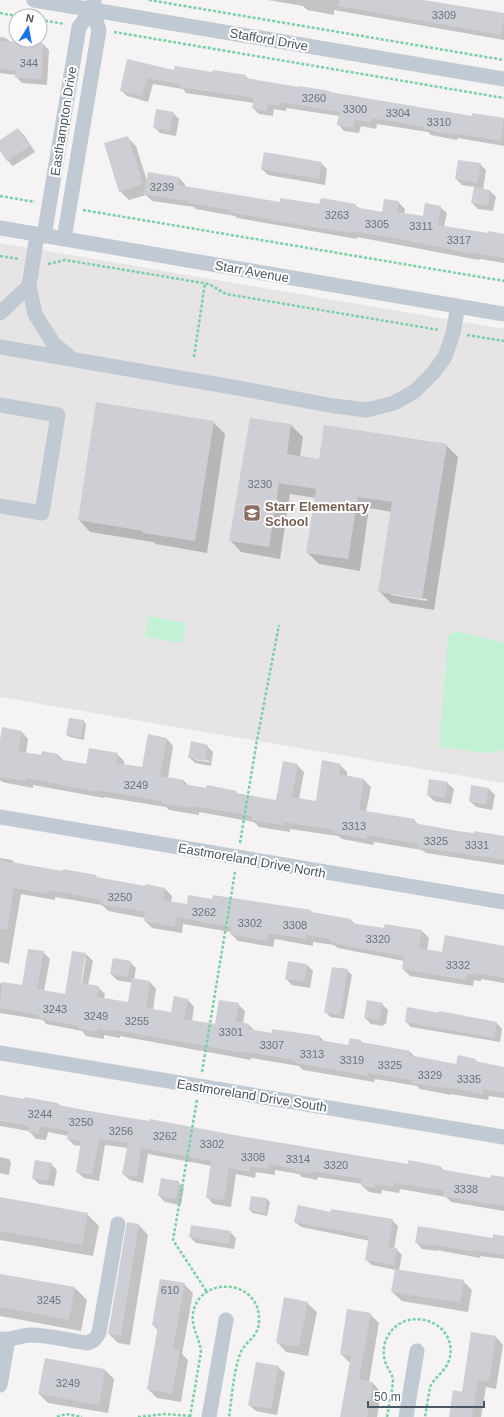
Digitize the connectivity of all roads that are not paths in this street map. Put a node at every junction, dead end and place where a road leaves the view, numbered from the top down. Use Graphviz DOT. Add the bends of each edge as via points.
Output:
graph roads {
  1 [pos="34,0"];
  2 [pos="93,5"];
  3 [pos="504,79"];
  4 [pos="0,228"];
  5 [pos="41,235"];
  6 [pos="64,240"];
  7 [pos="29,286"];
  8 [pos="458,306"];
  9 [pos="0,312"];
  10 [pos="504,314"];
  11 [pos="0,348"];
  12 [pos="72,359"];
  13 [pos="0,405"];
  14 [pos="0,506"];
  15 [pos="0,817"];
  16 [pos="504,902"];
  17 [pos="0,1053"];
  18 [pos="504,1138"];
  19 [pos="118,1224"];
  20 [pos="226,1320"];
  21 [pos="4,1339"];
  22 [pos="418,1351"];
  23 [pos="0,1384"];
  24 [pos="209,1417"];
  25 [pos="406,1417"];
  1 -- 2 [label="street, Stafford Drive"];
  2 -- 3 [label="street, Stafford Drive"];
  2 -- 5 [label="street, Easthampton Drive" via="79,27 50,204"];
  2 -- 6 [label="street, Easthampton Drive" via="99,30"];
  4 -- 5 [label="street, Starr Avenue"];
  5 -- 6 [label="street, Starr Avenue"];
  5 -- 7 [label="street, Easthampton Drive" via="32,262"];
  6 -- 8 [label="street, Starr Avenue"];
  7 -- 9 [label="street"];
  7 -- 12 [label="street, Easthampton Drive" via="35,314 53,343"];
  8 -- 10 [label="street, Starr Avenue"];
  8 -- 12 [label="street" via="445,357 433,374 415,391 394,403 367,410"];
  11 -- 12 [label="street"];
  13 -- 14 [label="street" via="58,415 42,513"];
  15 -- 16 [label="street, Eastmoreland Drive North"];
  17 -- 18 [label="street, Eastmoreland Drive South"];
  19 -- 21 [label="street" via="99,1333 94,1340 88,1343 30,1335"];
  20 -- 24 [label="street"];
  21 -- 23 [label="street"];
  22 -- 25 [label="street"];
}
